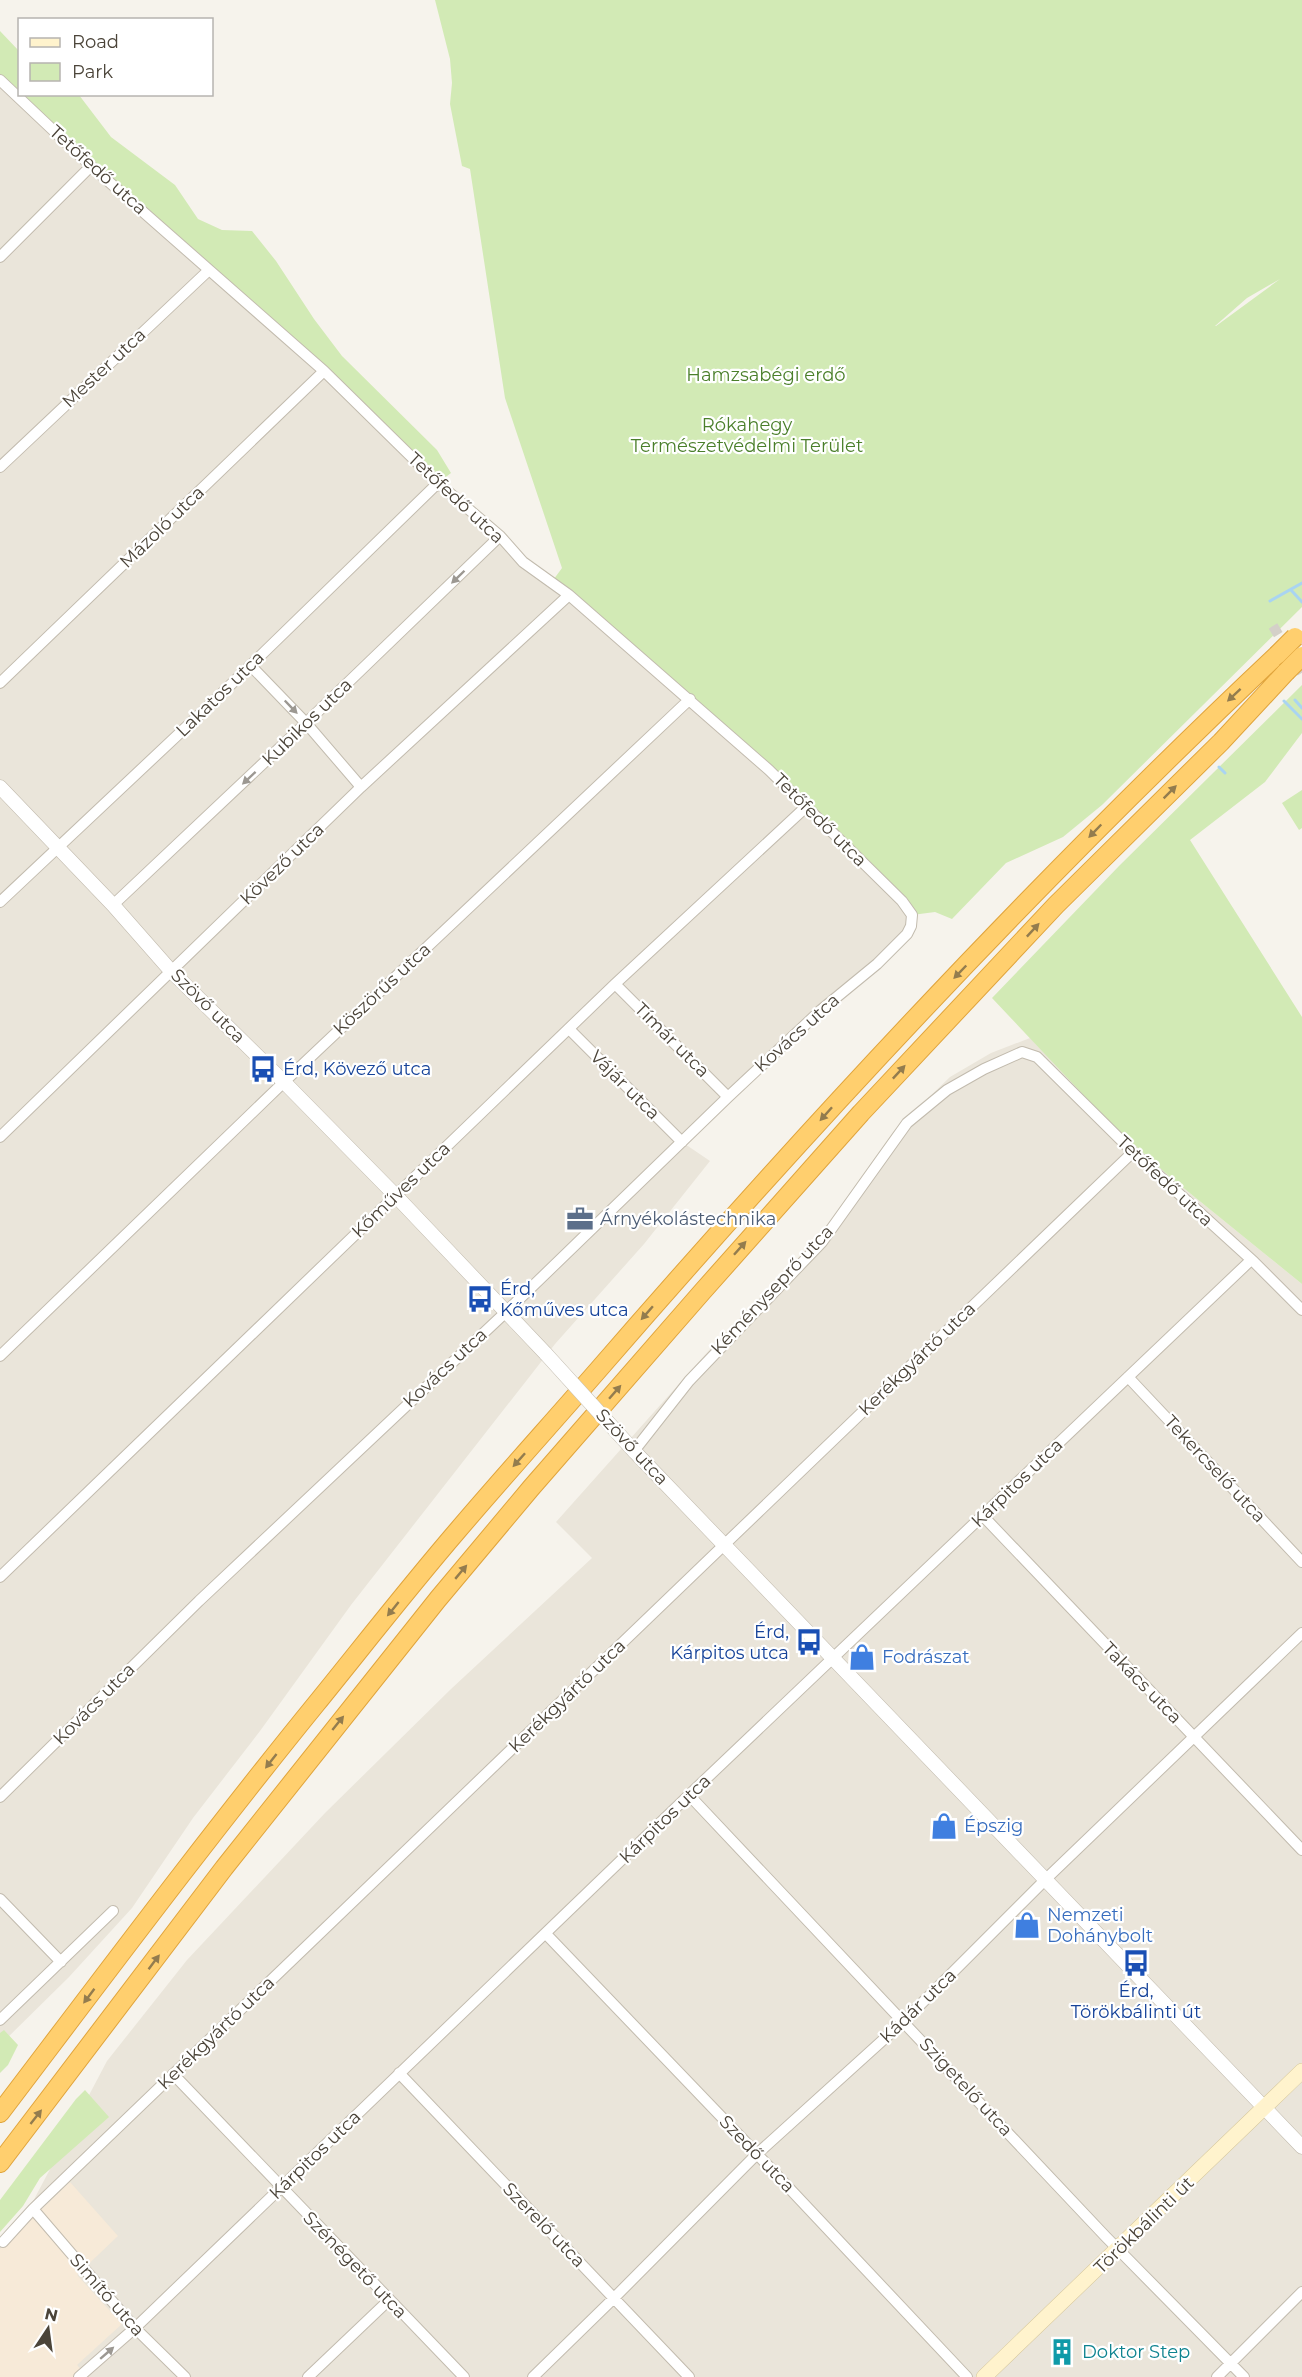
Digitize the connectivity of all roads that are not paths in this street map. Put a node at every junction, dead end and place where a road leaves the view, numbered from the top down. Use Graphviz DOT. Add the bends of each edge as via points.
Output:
graph roads {
  1 [pos="0,80"];
  2 [pos="91,166"];
  3 [pos="0,257"];
  4 [pos="209,270"];
  5 [pos="324,371"];
  6 [pos="0,467"];
  7 [pos="438,483"];
  8 [pos="500,536"];
  9 [pos="568,595"];
  10 [pos="1298,634"];
  11 [pos="1302,656"];
  12 [pos="250,665"];
  13 [pos="1293,675"];
  14 [pos="0,682"];
  15 [pos="690,699"];
  16 [pos="306,723"];
  17 [pos="0,786"];
  18 [pos="361,787"];
  19 [pos="807,807"];
  20 [pos="58,846"];
  21 [pos="0,902"];
  22 [pos="113,905"];
  23 [pos="912,915"];
  24 [pos="171,971"];
  25 [pos="615,984"];
  26 [pos="569,1029"];
  27 [pos="1028,1053"];
  28 [pos="284,1082"];
  29 [pos="728,1097"];
  30 [pos="0,1137"];
  31 [pos="682,1142"];
  32 [pos="1133,1152"];
  33 [pos="396,1196"];
  34 [pos="1251,1260"];
  35 [pos="1302,1310"];
  36 [pos="507,1311"];
  37 [pos="0,1356"];
  38 [pos="1128,1377"];
  39 [pos="634,1451"];
  40 [pos="983,1516"];
  41 [pos="724,1545"];
  42 [pos="1302,1562"];
  43 [pos="0,1577"];
  44 [pos="1302,1633"];
  45 [pos="833,1658"];
  46 [pos="1194,1738"];
  47 [pos="689,1795"];
  48 [pos="0,1797"];
  49 [pos="1302,1850"];
  50 [pos="1046,1879"];
  51 [pos="0,1899"];
  52 [pos="113,1911"];
  53 [pos="546,1934"];
  54 [pos="61,1962"];
  55 [pos="0,2020"];
  56 [pos="904,2021"];
  57 [pos="1302,2071"];
  58 [pos="399,2073"];
  59 [pos="173,2074"];
  60 [pos="1263,2108"];
  61 [pos="0,2113"];
  62 [pos="1302,2146"];
  63 [pos="757,2154"];
  64 [pos="0,2163"];
  65 [pos="281,2188"];
  66 [pos="33,2209"];
  67 [pos="3,2242"];
  68 [pos="1119,2249"];
  69 [pos="1302,2292"];
  70 [pos="614,2298"];
  71 [pos="389,2300"];
  72 [pos="135,2328"];
  73 [pos="1231,2364"];
  74 [pos="79,2377"];
  75 [pos="185,2377"];
  76 [pos="308,2377"];
  77 [pos="464,2377"];
  78 [pos="533,2377"];
  79 [pos="689,2377"];
  80 [pos="967,2377"];
  81 [pos="984,2377"];
  82 [pos="1217,2377"];
  83 [pos="1244,2377"];
  1 -- 2 [label="street, Tetőfedő utca"];
  2 -- 3 [label="street"];
  2 -- 4 [label="street, Tetőfedő utca"];
  4 -- 5 [label="street, Tetőfedő utca"];
  4 -- 6 [label="street, Mester utca"];
  5 -- 7 [label="street, Tetőfedő utca"];
  5 -- 14 [label="street, Mázoló utca"];
  7 -- 8 [label="street, Tetőfedő utca"];
  7 -- 12 [label="street, Lakatos utca"];
  8 -- 9 [label="street, Tetőfedő utca" via="523,562"];
  8 -- 16 [label="street, Kubikos utca, one-way"];
  9 -- 15 [label="street, Tetőfedő utca"];
  9 -- 18 [label="street, Kövező utca"];
  10 -- 61 [label="highway, one-way, bridge" via="1150,775 998,932 852,1085 686,1269 460,1528 326,1691"];
  11 -- 13 [label="highway, bridge"];
  12 -- 16 [label="street, one-way"];
  12 -- 20 [label="street, Lakatos utca"];
  64 -- 13 [label="highway, one-way" via="224,1868 531,1488 868,1106 1056,906"];
  15 -- 19 [label="street, Tetőfedő utca"];
  15 -- 28 [label="street, Köszörűs utca"];
  16 -- 18 [label="street"];
  16 -- 22 [label="street, Kubikos utca, one-way"];
  17 -- 20 [label="street, Szövő utca"];
  18 -- 24 [label="street, Kövező utca"];
  19 -- 23 [label="street, Tetőfedő utca"];
  19 -- 25 [label="street, Kőműves utca"];
  20 -- 21 [label="street, Lakatos utca"];
  20 -- 22 [label="street, Szövő utca"];
  22 -- 24 [label="street, Szövő utca"];
  23 -- 29 [label="street, Kovács utca" via="907,934 877,964"];
  24 -- 28 [label="street, Szövő utca"];
  24 -- 30 [label="street, Kövező utca"];
  25 -- 26 [label="street, Kőműves utca"];
  25 -- 29 [label="street, Tímár utca"];
  26 -- 31 [label="street, Vájár utca"];
  26 -- 33 [label="street, Kőműves utca"];
  27 -- 32 [label="street, Tetőfedő utca" via="1037,1057"];
  27 -- 39 [label="street, Kéményseprő utca" via="1017,1053 947,1090 907,1123 822,1242 689,1380"];
  28 -- 33 [label="street, Szövő utca"];
  28 -- 37 [label="street, Köszörűs utca"];
  29 -- 31 [label="street, Kovács utca"];
  31 -- 36 [label="street, Kovács utca"];
  32 -- 34 [label="street, Tetőfedő utca"];
  32 -- 41 [label="street, Kerékgyártó utca"];
  33 -- 36 [label="street, Szövő utca"];
  33 -- 43 [label="street, Kőműves utca"];
  34 -- 35 [label="street, Tetőfedő utca"];
  34 -- 38 [label="street, Kárpitos utca"];
  36 -- 39 [label="street, Szövő utca, bridge"];
  36 -- 48 [label="street, Kovács utca" via="199,1601"];
  38 -- 40 [label="street, Kárpitos utca"];
  38 -- 42 [label="street, Tekercselő utca"];
  39 -- 41 [label="street, Szövő utca"];
  40 -- 45 [label="street, Kárpitos utca"];
  40 -- 46 [label="street, Takács utca"];
  41 -- 45 [label="street, Szövő utca"];
  41 -- 59 [label="street, Kerékgyártó utca"];
  44 -- 46 [label="street, Kádár utca"];
  45 -- 47 [label="street, Kárpitos utca"];
  45 -- 50 [label="street, Szövő utca"];
  46 -- 49 [label="street, Takács utca"];
  46 -- 50 [label="street, Kádár utca"];
  47 -- 53 [label="street, Kárpitos utca"];
  47 -- 56 [label="street, Szigetelő utca"];
  50 -- 56 [label="street, Kádár utca"];
  50 -- 60 [label="street, Szövő utca"];
  51 -- 54 [label="street"];
  52 -- 54 [label="street"];
  53 -- 58 [label="street, Kárpitos utca"];
  53 -- 63 [label="street, Szedő utca"];
  54 -- 55 [label="street"];
  56 -- 63 [label="street, Kádár utca"];
  56 -- 68 [label="street, Szigetelő utca"];
  57 -- 60 [label="main road, Törökbálinti út"];
  58 -- 65 [label="street, Kárpitos utca"];
  58 -- 70 [label="street, Szerelő utca"];
  59 -- 65 [label="street, Szénégető utca"];
  59 -- 66 [label="street, Kerékgyártó utca"];
  60 -- 62 [label="street, Szövő utca"];
  60 -- 68 [label="main road, Törökbálinti út"];
  63 -- 70 [label="street, Kádár utca"];
  63 -- 80 [label="street, Szedő utca"];
  65 -- 71 [label="street, Szénégető utca"];
  65 -- 72 [label="street, Kárpitos utca"];
  66 -- 67 [label="street, Kerékgyártó utca"];
  66 -- 72 [label="street, Simító utca"];
  68 -- 73 [label="street, Szigetelő utca"];
  68 -- 81 [label="main road, Törökbálinti út"];
  69 -- 73 [label="street"];
  70 -- 78 [label="street, Kádár utca"];
  70 -- 79 [label="street, Szerelő utca"];
  71 -- 76 [label="street"];
  71 -- 77 [label="street, Szénégető utca"];
  74 -- 72 [label="street, Kárpitos utca, one-way"];
  72 -- 75 [label="street, Simító utca"];
  73 -- 82 [label="street"];
  73 -- 83 [label="street, Szigetelő utca"];
}
